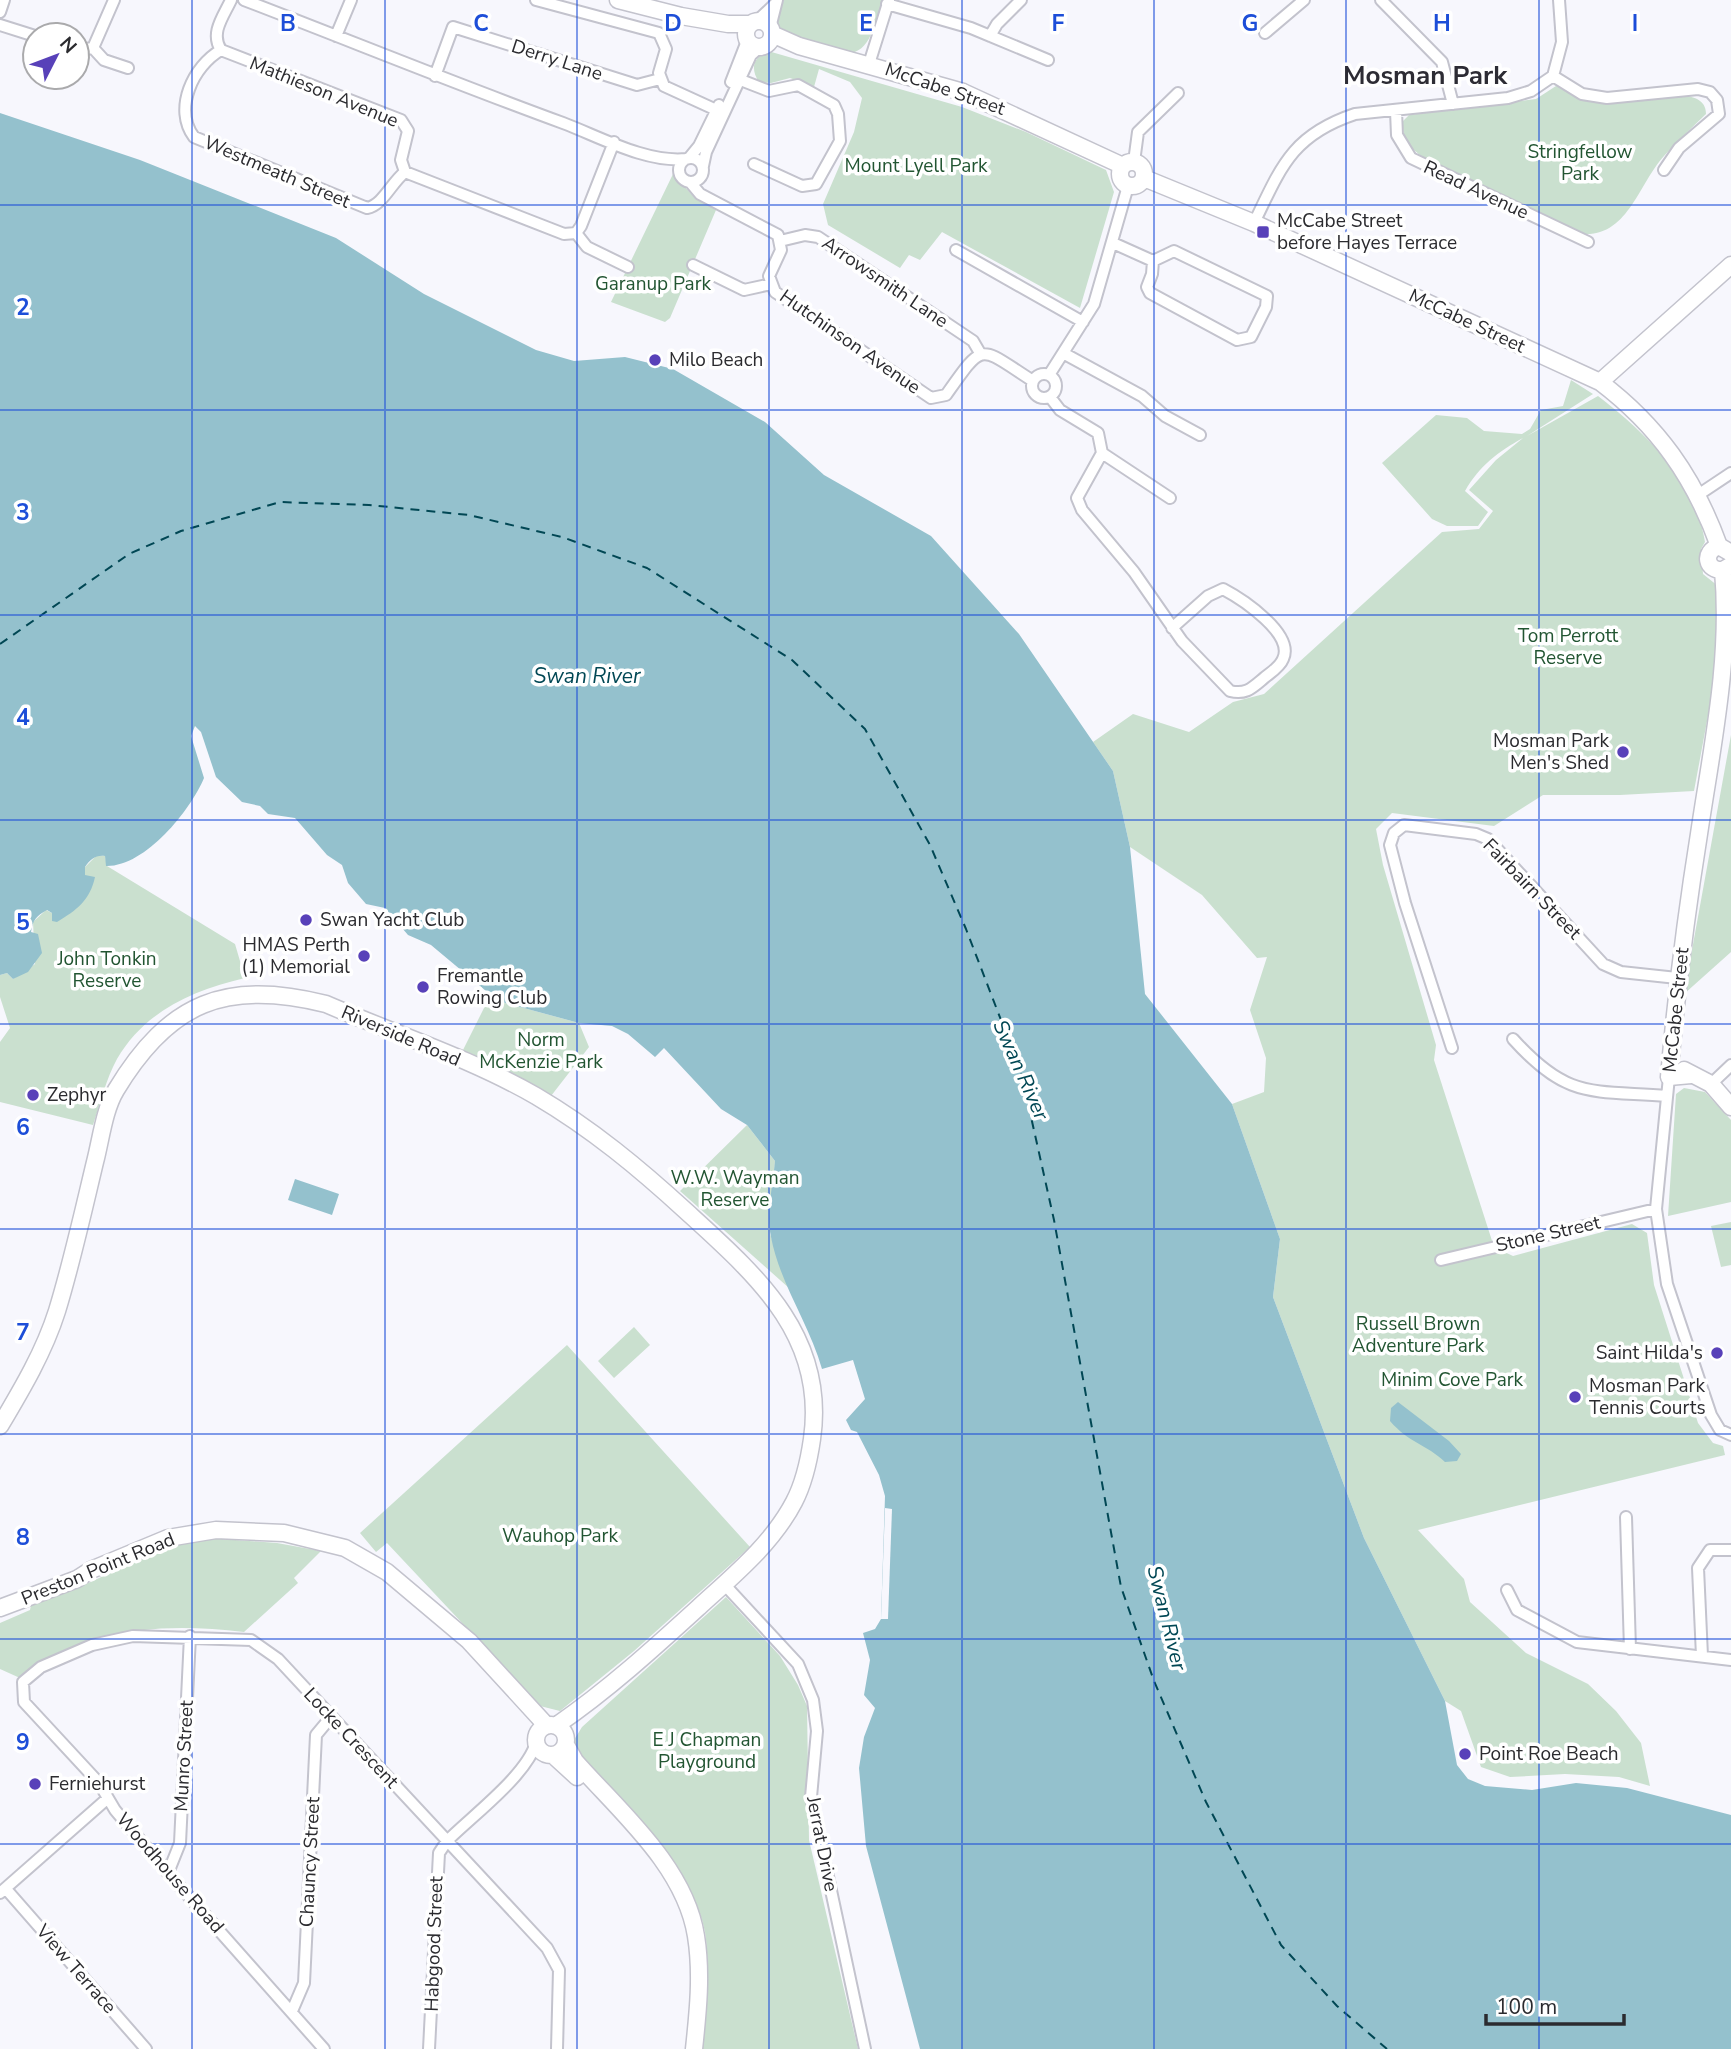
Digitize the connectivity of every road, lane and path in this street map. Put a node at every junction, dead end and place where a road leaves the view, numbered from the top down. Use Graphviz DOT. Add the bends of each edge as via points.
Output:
graph roads {
  1 [pos="4,0"];
  2 [pos="114,0"];
  3 [pos="231,0"];
  4 [pos="244,0"];
  5 [pos="351,0"];
  6 [pos="536,0"];
  7 [pos="618,0"];
  8 [pos="1021,0"];
  9 [pos="1304,0"];
  10 [pos="1381,0"];
  11 [pos="1559,0"];
  12 [pos="776,2"];
  13 [pos="888,2"];
  14 [pos="0,12"];
  15 [pos="0,25"];
  16 [pos="21,32"];
  17 [pos="1265,33"];
  18 [pos="758,35"];
  19 [pos="336,36"];
  20 [pos="990,36"];
  21 [pos="93,48"];
  22 [pos="221,50"];
  23 [pos="1048,60"];
  24 [pos="869,64"];
  25 [pos="128,68"];
  26 [pos="435,76"];
  27 [pos="1553,76"];
  28 [pos="737,78"];
  29 [pos="660,79"];
  30 [pos="1178,93"];
  31 [pos="1453,104"];
  32 [pos="720,111"];
  33 [pos="1396,111"];
  34 [pos="614,142"];
  35 [pos="655,156"];
  36 [pos="687,158"];
  37 [pos="754,164"];
  38 [pos="1128,164"];
  39 [pos="678,170"];
  40 [pos="1664,170"];
  41 [pos="405,172"];
  42 [pos="698,175"];
  43 [pos="1144,178"];
  44 [pos="1128,186"];
  45 [pos="1254,223"];
  46 [pos="576,233"];
  47 [pos="780,241"];
  48 [pos="1588,242"];
  49 [pos="1112,243"];
  50 [pos="956,250"];
  51 [pos="1153,261"];
  52 [pos="693,265"];
  53 [pos="1731,265"];
  54 [pos="628,267"];
  55 [pos="771,284"];
  56 [pos="1083,322"];
  57 [pos="1063,352"];
  58 [pos="979,354"];
  59 [pos="1049,375"];
  60 [pos="1033,381"];
  61 [pos="1600,382"];
  62 [pos="1050,397"];
  63 [pos="1200,435"];
  64 [pos="1102,453"];
  65 [pos="1731,473"];
  66 [pos="1698,495"];
  67 [pos="1170,498"];
  68 [pos="1725,550"];
  69 [pos="1727,567"];
  70 [pos="1171,628"];
  71 [pos="1677,978"];
  72 [pos="1513,1039"];
  73 [pos="1452,1048"];
  74 [pos="1731,1065"];
  75 [pos="1669,1069"];
  76 [pos="122,1083"];
  77 [pos="1711,1084"];
  78 [pos="1667,1096"];
  79 [pos="1731,1107"];
  80 [pos="1656,1209"];
  81 [pos="1441,1260"];
  82 [pos="0,1426"];
  83 [pos="1731,1435"];
  84 [pos="0,1438"];
  85 [pos="1626,1517"];
  86 [pos="1731,1550"];
  87 [pos="724,1584"];
  88 [pos="1507,1590"];
  89 [pos="0,1608"];
  90 [pos="0,1614"];
  91 [pos="190,1636"];
  92 [pos="1630,1648"];
  93 [pos="1702,1656"];
  94 [pos="1731,1660"];
  95 [pos="22,1693"];
  96 [pos="331,1717"];
  97 [pos="551,1740"];
  98 [pos="108,1798"];
  99 [pos="447,1841"];
  100 [pos="168,1873"];
  101 [pos="3,1891"];
  102 [pos="292,2011"];
  103 [pos="146,2049"];
  104 [pos="324,2049"];
  105 [pos="429,2049"];
  106 [pos="557,2049"];
  107 [pos="687,2049"];
  108 [pos="694,2049"];
  109 [pos="865,2049"];
  1 -- 14 [label="street"];
  2 -- 21 [label="street"];
  3 -- 22 [label="street" via="216,30"];
  4 -- 19 [label="street"];
  5 -- 19 [label="street"];
  6 -- 29 [label="street" via="659,33 666,49"];
  7 -- 18 [label="street, McCabe Street"];
  8 -- 20 [label="street"];
  9 -- 17 [label="street"];
  10 -- 31 [label="street" via="1441,62"];
  11 -- 27 [label="street" via="1562,42"];
  12 -- 18 [label="street"];
  13 -- 20 [label="street"];
  13 -- 24 [label="street"];
  15 -- 16 [label="street"];
  18 -- 24 [label="street, McCabe Street"];
  18 -- 28 [label="street"];
  19 -- 26 [label="street"];
  20 -- 23 [label="street"];
  21 -- 25 [label="street" via="104,60"];
  22 -- 41 [label="street, Mathieson Avenue" via="401,120 408,131 401,160"];
  22 -- 41 [label="street, Westmeath Street" via="196,70 190,84 187,120 194,137 367,208 381,202 388,187"];
  24 -- 38 [label="street, McCabe Street" via="963,92"];
  26 -- 29 [label="street, Derry Lane" via="453,27 638,85"];
  26 -- 34 [label="street"];
  27 -- 31 [label="street" via="1531,91 1508,98"];
  27 -- 40 [label="street" via="1582,93 1607,98 1698,89 1710,92 1719,114 1679,148"];
  28 -- 32 [label="street"];
  28 -- 37 [label="street" via="769,91 798,85 827,99 838,114 840,141 816,184 802,186"];
  29 -- 32 [label="street" via="664,86"];
  30 -- 38 [label="street" via="1138,132"];
  31 -- 33 [label="street"];
  32 -- 36 [label="street"];
  32 -- 42 [label="street"];
  33 -- 45 [label="street" via="1356,114 1331,122 1307,138 1287,157"];
  33 -- 48 [label="street, Read Avenue" via="1397,135 1411,158"];
  34 -- 35 [label="street"];
  34 -- 46 [label="street"];
  35 -- 36 [label="street"];
  35 -- 39 [label="street"];
  36 -- 39 [label="street"];
  36 -- 42 [label="street" via="696,159"];
  38 -- 43 [label="street" via="1144,169"];
  38 -- 44 [label="street" via="1120,177"];
  39 -- 42 [label="street" via="683,179"];
  41 -- 46 [label="street" via="564,234"];
  42 -- 47 [label="street" via="709,198 778,235"];
  43 -- 44 [label="street" via="1140,184"];
  43 -- 45 [label="street, McCabe Street"];
  44 -- 49 [label="street"];
  45 -- 61 [label="street, McCabe Street"];
  46 -- 54 [label="street" via="587,247"];
  47 -- 55 [label="street, Hutchinson Avenue" via="781,250 769,276"];
  47 -- 58 [label="street, Arrowsmith Lane" via="805,234 818,237 973,341"];
  49 -- 51 [label="street"];
  49 -- 56 [label="street" via="1094,304"];
  50 -- 56 [label="street"];
  51 -- 51 [label="street" via="1174,251 1263,292 1266,307 1251,337 1237,340 1156,298 1147,287"];
  52 -- 55 [label="street" via="744,290"];
  53 -- 61 [label="street"];
  55 -- 58 [label="street, Hutchinson Avenue" via="775,292 931,398 946,395"];
  56 -- 57 [label="street"];
  57 -- 59 [label="street"];
  57 -- 63 [label="street"];
  58 -- 60 [label="street" via="990,354"];
  59 -- 60 [label="street" via="1038,375"];
  59 -- 62 [label="street" via="1056,383"];
  60 -- 62 [label="street" via="1036,394"];
  61 -- 66 [label="street, McCabe Street" via="1660,436"];
  62 -- 64 [label="street" via="1060,411 1098,433"];
  64 -- 67 [label="street"];
  64 -- 70 [label="street" via="1077,498"];
  65 -- 66 [label="street"];
  66 -- 68 [label="street, McCabe Street"];
  68 -- 69 [label="street, McCabe Street" via="1712,549 1708,560 1715,570"];
  69 -- 71 [label="street, McCabe Street" via="1725,684"];
  70 -- 70 [label="street" via="1230,691 1249,691 1283,662 1286,651 1283,641 1250,603 1223,589"];
  71 -- 73 [label="street, Fairbairn Street" via="1621,972 1603,964 1488,839 1404,825 1394,833 1390,845"];
  71 -- 75 [label="street, McCabe Street"];
  72 -- 78 [label="street" via="1536,1064 1576,1089"];
  74 -- 77 [label="street"];
  75 -- 77 [label="street"];
  75 -- 78 [label="street, McCabe Street"];
  76 -- 82 [label="street, Riverside Road" via="106,1118 50,1330"];
  76 -- 84 [label="street, Riverside Road" via="62,1319 41,1370"];
  76 -- 87 [label="street, Riverside Road" via="152,1039 194,1009 227,996 296,996 328,1005 519,1087 632,1161 746,1266 774,1298 808,1364 815,1402 807,1468 773,1535"];
  77 -- 79 [label="street"];
  78 -- 80 [label="street, McCabe Street"];
  80 -- 81 [label="street, Stone Street"];
  80 -- 83 [label="street, McCabe Street" via="1667,1284 1711,1415 1720,1430"];
  85 -- 92 [label="street"];
  86 -- 93 [label="street" via="1710,1550 1698,1567"];
  87 -- 97 [label="street, Riverside Road"];
  87 -- 109 [label="street, Jerrat Drive" via="798,1664 813,1700 817,1731 811,1797"];
  88 -- 92 [label="street" via="1517,1610 1577,1642"];
  89 -- 97 [label="street, Preston Point Road" via="168,1538 216,1530 284,1533 345,1548 387,1572 469,1642"];
  90 -- 97 [label="street, Preston Point Road" via="181,1542 233,1537 309,1546 369,1568 433,1618"];
  91 -- 95 [label="street, Locke Crescent" via="133,1636 92,1645 41,1667 25,1680"];
  91 -- 96 [label="street, Locke Crescent" via="251,1640 278,1659"];
  91 -- 100 [label="street, Munro Street" via="180,1843"];
  92 -- 93 [label="street"];
  93 -- 94 [label="street"];
  95 -- 98 [label="street, Woodhouse Road" via="24,1702"];
  96 -- 99 [label="street, Locke Crescent"];
  96 -- 102 [label="street, Chauncy Street" via="316,1735 304,1983"];
  97 -- 99 [label="street"];
  97 -- 107 [label="street, Preston Point Road" via="569,1769 643,1850 676,1898 691,1950"];
  97 -- 108 [label="street, Preston Point Road" via="653,1850 686,1901 699,1952"];
  98 -- 100 [label="street, Woodhouse Road"];
  98 -- 101 [label="street"];
  99 -- 105 [label="street, Habgood Street" via="437,1862"];
  99 -- 106 [label="street, Locke Crescent" via="556,1962"];
  100 -- 102 [label="street, Woodhouse Road"];
  101 -- 103 [label="street, View Terrace"];
  102 -- 104 [label="street, Woodhouse Road"];
}
